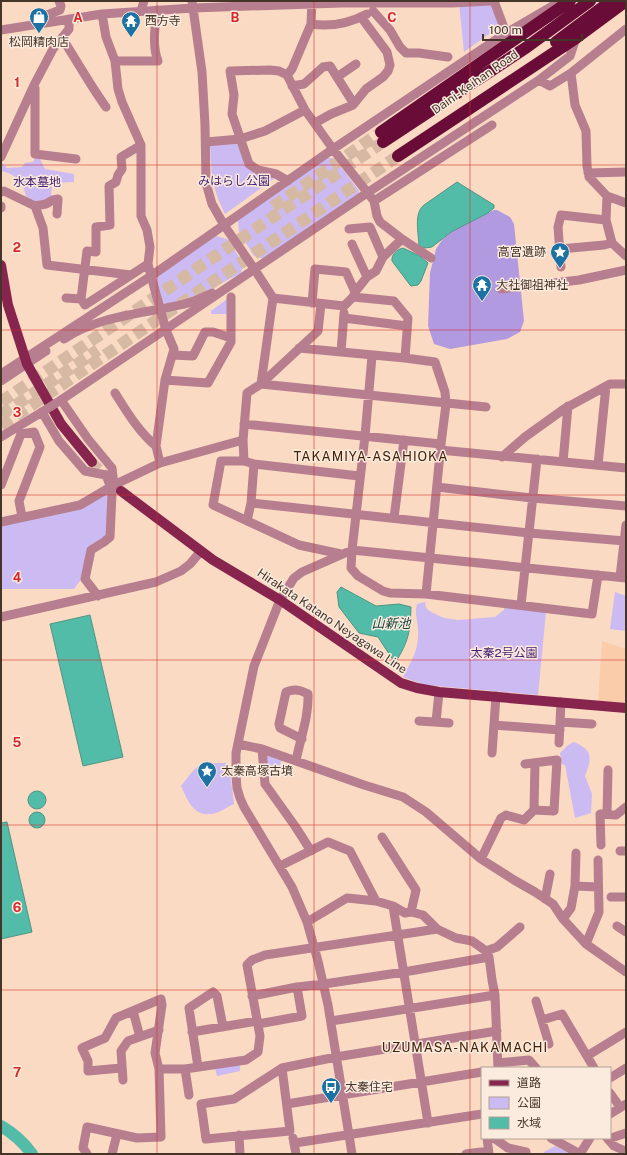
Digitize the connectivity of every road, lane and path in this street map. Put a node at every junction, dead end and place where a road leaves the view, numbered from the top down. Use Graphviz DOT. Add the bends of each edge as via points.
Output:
graph roads {
  1 [pos="59,1"];
  2 [pos="144,1"];
  3 [pos="489,1"];
  4 [pos="494,1"];
  5 [pos="562,1"];
  6 [pos="570,1"];
  7 [pos="590,1"];
  8 [pos="611,1"];
  9 [pos="626,1"];
  10 [pos="312,2"];
  11 [pos="192,4"];
  12 [pos="256,4"];
  13 [pos="373,6"];
  14 [pos="157,10"];
  15 [pos="141,11"];
  16 [pos="102,14"];
  17 [pos="361,17"];
  18 [pos="69,19"];
  19 [pos="40,23"];
  20 [pos="311,24"];
  21 [pos="626,29"];
  22 [pos="1,30"];
  23 [pos="506,33"];
  24 [pos="62,38"];
  25 [pos="576,38"];
  26 [pos="448,57"];
  27 [pos="115,61"];
  28 [pos="356,64"];
  29 [pos="571,73"];
  30 [pos="287,75"];
  31 [pos="337,77"];
  32 [pos="539,80"];
  33 [pos="34,85"];
  34 [pos="292,86"];
  35 [pos="354,104"];
  36 [pos="106,107"];
  37 [pos="305,110"];
  38 [pos="315,123"];
  39 [pos="492,124"];
  40 [pos="240,139"];
  41 [pos="206,142"];
  42 [pos="141,145"];
  43 [pos="333,149"];
  44 [pos="1,157"];
  45 [pos="76,159"];
  46 [pos="626,172"];
  47 [pos="588,173"];
  48 [pos="288,181"];
  49 [pos="1,192"];
  50 [pos="367,193"];
  51 [pos="607,196"];
  52 [pos="374,202"];
  53 [pos="626,202"];
  54 [pos="35,206"];
  55 [pos="57,214"];
  56 [pos="606,220"];
  57 [pos="224,225"];
  58 [pos="349,229"];
  59 [pos="402,239"];
  60 [pos="612,243"];
  61 [pos="352,244"];
  62 [pos="560,249"];
  63 [pos="626,256"];
  64 [pos="383,257"];
  65 [pos="431,258"];
  66 [pos="148,264"];
  67 [pos="1,265"];
  68 [pos="561,267"];
  69 [pos="85,270"];
  70 [pos="255,270"];
  71 [pos="626,270"];
  72 [pos="131,275"];
  73 [pos="151,276"];
  74 [pos="367,277"];
  75 [pos="230,286"];
  76 [pos="501,289"];
  77 [pos="354,294"];
  78 [pos="231,297"];
  79 [pos="66,298"];
  80 [pos="273,298"];
  81 [pos="81,299"];
  82 [pos="316,303"];
  83 [pos="344,306"];
  84 [pos="344,318"];
  85 [pos="407,326"];
  86 [pos="166,330"];
  87 [pos="231,338"];
  88 [pos="299,348"];
  89 [pos="340,352"];
  90 [pos="173,355"];
  91 [pos="372,356"];
  92 [pos="405,358"];
  93 [pos="26,361"];
  94 [pos="1,374"];
  95 [pos="165,380"];
  96 [pos="1,381"];
  97 [pos="261,384"];
  98 [pos="626,384"];
  99 [pos="606,386"];
  100 [pos="115,393"];
  101 [pos="368,395"];
  102 [pos="61,400"];
  103 [pos="446,404"];
  104 [pos="568,406"];
  105 [pos="486,407"];
  106 [pos="42,412"];
  107 [pos="244,424"];
  108 [pos="365,436"];
  109 [pos="1,437"];
  110 [pos="243,440"];
  111 [pos="404,440"];
  112 [pos="156,446"];
  113 [pos="440,447"];
  114 [pos="502,457"];
  115 [pos="537,459"];
  116 [pos="244,461"];
  117 [pos="92,462"];
  118 [pos="160,462"];
  119 [pos="563,462"];
  120 [pos="254,464"];
  121 [pos="598,465"];
  122 [pos="626,468"];
  123 [pos="359,476"];
  124 [pos="1,485"];
  125 [pos="437,487"];
  126 [pos="117,488"];
  127 [pos="532,498"];
  128 [pos="251,503"];
  129 [pos="626,506"];
  130 [pos="356,513"];
  131 [pos="22,518"];
  132 [pos="394,518"];
  133 [pos="247,521"];
  134 [pos="1,522"];
  135 [pos="433,522"];
  136 [pos="626,525"];
  137 [pos="529,533"];
  138 [pos="625,541"];
  139 [pos="352,550"];
  140 [pos="201,551"];
  141 [pos="341,554"];
  142 [pos="430,558"];
  143 [pos="526,569"];
  144 [pos="598,575"];
  145 [pos="623,578"];
  146 [pos="426,594"];
  147 [pos="98,596"];
  148 [pos="280,600"];
  149 [pos="521,606"];
  150 [pos="1,618"];
  151 [pos="439,692"];
  152 [pos="496,696"];
  153 [pos="561,702"];
  154 [pos="626,708"];
  155 [pos="419,721"];
  156 [pos="436,722"];
  157 [pos="450,724"];
  158 [pos="592,724"];
  159 [pos="494,725"];
  160 [pos="560,726"];
  161 [pos="302,739"];
  162 [pos="559,743"];
  163 [pos="238,744"];
  164 [pos="262,749"];
  165 [pos="492,753"];
  166 [pos="296,761"];
  167 [pos="608,770"];
  168 [pos="626,808"];
  169 [pos="534,810"];
  170 [pos="602,814"];
  171 [pos="382,837"];
  172 [pos="601,845"];
  173 [pos="311,851"];
  174 [pos="576,852"];
  175 [pos="481,859"];
  176 [pos="598,860"];
  177 [pos="280,866"];
  178 [pos="550,874"];
  179 [pos="575,886"];
  180 [pos="598,887"];
  181 [pos="612,897"];
  182 [pos="626,897"];
  183 [pos="545,899"];
  184 [pos="376,901"];
  185 [pos="393,906"];
  186 [pos="412,912"];
  187 [pos="563,919"];
  188 [pos="307,922"];
  189 [pos="618,926"];
  190 [pos="520,927"];
  191 [pos="437,928"];
  192 [pos="626,932"];
  193 [pos="398,935"];
  194 [pos="586,944"];
  195 [pos="315,948"];
  196 [pos="487,954"];
  197 [pos="404,972"];
  198 [pos="626,972"];
  199 [pos="324,984"];
  200 [pos="297,987"];
  201 [pos="496,995"];
  202 [pos="252,996"];
  203 [pos="536,1001"];
  204 [pos="410,1008"];
  205 [pos="133,1011"];
  206 [pos="542,1020"];
  207 [pos="331,1021"];
  208 [pos="257,1022"];
  209 [pos="223,1027"];
  210 [pos="159,1030"];
  211 [pos="497,1031"];
  212 [pos="192,1032"];
  213 [pos="626,1032"];
  214 [pos="140,1037"];
  215 [pos="549,1044"];
  216 [pos="415,1045"];
  217 [pos="587,1056"];
  218 [pos="336,1057"];
  219 [pos="498,1066"];
  220 [pos="198,1067"];
  221 [pos="535,1067"];
  222 [pos="593,1067"];
  223 [pos="121,1068"];
  224 [pos="282,1068"];
  225 [pos="626,1068"];
  226 [pos="159,1069"];
  227 [pos="185,1069"];
  228 [pos="481,1072"];
  229 [pos="611,1077"];
  230 [pos="123,1080"];
  231 [pos="421,1082"];
  232 [pos="611,1094"];
  233 [pos="343,1095"];
  234 [pos="189,1096"];
  235 [pos="287,1104"];
  236 [pos="623,1106"];
  237 [pos="611,1113"];
  238 [pos="481,1114"];
  239 [pos="428,1122"];
  240 [pos="290,1131"];
  241 [pos="626,1133"];
  242 [pos="117,1134"];
  243 [pos="240,1135"];
  244 [pos="349,1135"];
  245 [pos="611,1138"];
  246 [pos="487,1139"];
  247 [pos="495,1139"];
  248 [pos="553,1139"];
  249 [pos="589,1139"];
  250 [pos="608,1139"];
  251 [pos="295,1143"];
  252 [pos="489,1152"];
  253 [pos="87,1154"];
  254 [pos="112,1154"];
  255 [pos="240,1154"];
  256 [pos="296,1154"];
  257 [pos="352,1154"];
  258 [pos="466,1154"];
  259 [pos="526,1154"];
  260 [pos="580,1154"];
  261 [pos="625,1154"];
  1 -- 19 [label="street" via="60,10 47,15"];
  2 -- 15 [label="street"];
  3 -- 13 [label="street"];
  4 -- 23 [label="street"];
  5 -- 23 [label="street"];
  6 -- 7 [label="highway, Daini-Keihan Road" via="382,137 527,47"];
  8 -- 25 [label="highway, Daini-Keihan Road" via="395,155"];
  9 -- 25 [label="highway"];
  10 -- 12 [label="street"];
  10 -- 13 [label="street"];
  10 -- 20 [label="street"];
  11 -- 12 [label="street"];
  11 -- 14 [label="street"];
  11 -- 41 [label="street" via="202,72"];
  13 -- 17 [label="street"];
  13 -- 26 [label="street" via="406,53"];
  14 -- 15 [label="street"];
  14 -- 27 [label="street" via="155,26 158,61"];
  15 -- 16 [label="street"];
  16 -- 18 [label="street"];
  16 -- 27 [label="street" via="106,37"];
  17 -- 20 [label="street" via="346,23"];
  17 -- 35 [label="street" via="387,52 390,65 383,77 366,89"];
  18 -- 19 [label="street"];
  18 -- 24 [label="street" via="69,29"];
  19 -- 22 [label="street"];
  20 -- 30 [label="street"];
  21 -- 29 [label="street"];
  23 -- 43 [label="street"];
  24 -- 33 [label="street" via="53,49"];
  24 -- 36 [label="street"];
  25 -- 32 [label="street" via="570,56"];
  27 -- 42 [label="street" via="122,102"];
  28 -- 31 [label="street"];
  29 -- 32 [label="street" via="550,86"];
  29 -- 47 [label="street" via="575,105 586,131"];
  30 -- 34 [label="street"];
  30 -- 40 [label="street" via="270,70 230,71 234,95 232,114"];
  31 -- 34 [label="street" via="330,66 323,67 304,84"];
  31 -- 35 [label="street"];
  32 -- 50 [label="street"];
  33 -- 44 [label="street"];
  33 -- 45 [label="street" via="35,154"];
  34 -- 37 [label="street"];
  35 -- 38 [label="street"];
  37 -- 38 [label="street"];
  37 -- 40 [label="street" via="265,131"];
  38 -- 43 [label="street"];
  39 -- 52 [label="street"];
  40 -- 41 [label="street"];
  40 -- 48 [label="street" via="249,164"];
  41 -- 57 [label="street" via="206,183 212,204"];
  42 -- 66 [label="street" via="141,216 150,247"];
  42 -- 69 [label="street" via="121,157 122,169 116,182 108,186 110,225 96,227 96,252 87,251"];
  43 -- 48 [label="street"];
  43 -- 50 [label="street"];
  46 -- 47 [label="street"];
  47 -- 51 [label="street"];
  48 -- 57 [label="street"];
  49 -- 54 [label="street" via="4,191"];
  50 -- 52 [label="street"];
  50 -- 70 [label="street"];
  51 -- 53 [label="street"];
  51 -- 56 [label="street"];
  52 -- 59 [label="street" via="380,222"];
  54 -- 55 [label="street" via="58,199"];
  54 -- 69 [label="street" via="43,228 47,265"];
  56 -- 60 [label="street"];
  56 -- 62 [label="street" via="560,215"];
  57 -- 70 [label="street"];
  57 -- 73 [label="street"];
  58 -- 64 [label="street" via="370,227"];
  59 -- 64 [label="street"];
  59 -- 65 [label="street"];
  60 -- 62 [label="street"];
  60 -- 63 [label="street"];
  61 -- 74 [label="street"];
  62 -- 68 [label="street"];
  64 -- 74 [label="street" via="376,271"];
  66 -- 72 [label="street"];
  66 -- 73 [label="street"];
  67 -- 93 [label="main road" via="8,305"];
  69 -- 72 [label="street"];
  69 -- 81 [label="street"];
  70 -- 75 [label="street"];
  70 -- 80 [label="street"];
  71 -- 76 [label="street" via="579,280"];
  72 -- 81 [label="street" via="85,304"];
  73 -- 86 [label="street, bridge"];
  73 -- 93 [label="street"];
  74 -- 77 [label="street"];
  75 -- 86 [label="street"];
  75 -- 93 [label="street" via="186,304 111,318 90,325"];
  77 -- 82 [label="street" via="346,272 315,269"];
  77 -- 83 [label="street"];
  77 -- 85 [label="street" via="394,301 408,318"];
  78 -- 87 [label="street"];
  79 -- 81 [label="street"];
  80 -- 82 [label="street"];
  80 -- 97 [label="street"];
  82 -- 83 [label="street"];
  82 -- 88 [label="street" via="318,331"];
  83 -- 84 [label="street"];
  84 -- 85 [label="street"];
  84 -- 89 [label="street"];
  85 -- 92 [label="street"];
  86 -- 90 [label="street" via="174,349"];
  86 -- 102 [label="street"];
  87 -- 90 [label="street" via="205,332 193,356"];
  87 -- 95 [label="street" via="208,383"];
  88 -- 89 [label="street"];
  88 -- 97 [label="street"];
  89 -- 91 [label="street"];
  90 -- 95 [label="street"];
  91 -- 92 [label="street"];
  91 -- 101 [label="street"];
  92 -- 103 [label="street" via="435,362 446,392"];
  93 -- 94 [label="street"];
  93 -- 96 [label="street"];
  93 -- 117 [label="main road" via="61,424"];
  95 -- 112 [label="street"];
  97 -- 101 [label="street"];
  97 -- 107 [label="street" via="247,393"];
  98 -- 99 [label="street"];
  99 -- 104 [label="street"];
  99 -- 121 [label="street"];
  100 -- 112 [label="street"];
  101 -- 103 [label="street"];
  101 -- 108 [label="street"];
  102 -- 106 [label="street, bridge"];
  102 -- 126 [label="street" via="88,440 112,468"];
  103 -- 105 [label="street"];
  103 -- 113 [label="street"];
  104 -- 114 [label="street"];
  104 -- 119 [label="street"];
  106 -- 109 [label="street"];
  106 -- 126 [label="street" via="59,441 85,471 106,475 109,483"];
  107 -- 108 [label="street"];
  107 -- 110 [label="street"];
  108 -- 111 [label="street"];
  108 -- 123 [label="street"];
  110 -- 116 [label="street"];
  110 -- 118 [label="street"];
  111 -- 113 [label="street"];
  111 -- 132 [label="street"];
  112 -- 118 [label="street"];
  113 -- 114 [label="street"];
  113 -- 125 [label="street"];
  114 -- 115 [label="street"];
  115 -- 119 [label="street"];
  115 -- 127 [label="street"];
  116 -- 120 [label="street"];
  116 -- 133 [label="street" via="221,461 213,505"];
  118 -- 126 [label="street"];
  119 -- 121 [label="street"];
  120 -- 123 [label="street"];
  120 -- 128 [label="street"];
  121 -- 122 [label="street"];
  123 -- 130 [label="street"];
  124 -- 131 [label="street" via="21,434 34,432 40,447 20,501"];
  125 -- 127 [label="street"];
  125 -- 135 [label="street"];
  126 -- 131 [label="street" via="80,506"];
  126 -- 140 [label="main road, Hirakata Katano Neyagawa Line"];
  126 -- 147 [label="street" via="112,494 110,537 91,550 85,579"];
  127 -- 129 [label="street"];
  127 -- 137 [label="street"];
  128 -- 130 [label="street"];
  128 -- 133 [label="street"];
  130 -- 132 [label="street"];
  130 -- 139 [label="street"];
  131 -- 134 [label="street"];
  132 -- 135 [label="street"];
  133 -- 141 [label="street" via="299,545"];
  135 -- 137 [label="street"];
  135 -- 142 [label="street"];
  136 -- 138 [label="street"];
  137 -- 138 [label="street"];
  137 -- 143 [label="street"];
  138 -- 145 [label="street"];
  139 -- 141 [label="street"];
  139 -- 142 [label="street"];
  139 -- 146 [label="street" via="351,568 358,576 383,591"];
  140 -- 147 [label="street" via="181,571 156,582"];
  140 -- 148 [label="main road, Hirakata Katano Neyagawa Line"];
  141 -- 148 [label="street" via="294,578"];
  142 -- 143 [label="street"];
  142 -- 146 [label="street"];
  143 -- 144 [label="street"];
  143 -- 149 [label="street"];
  144 -- 145 [label="street"];
  144 -- 149 [label="street" via="592,614"];
  146 -- 149 [label="street"];
  147 -- 150 [label="street"];
  148 -- 151 [label="main road, Hirakata Katano Neyagawa Line" via="397,681"];
  148 -- 163 [label="street" via="254,666"];
  151 -- 152 [label="main road, Hirakata Katano Neyagawa Line"];
  151 -- 156 [label="street"];
  152 -- 153 [label="main road, Hirakata Katano Neyagawa Line"];
  152 -- 159 [label="street"];
  153 -- 154 [label="main road, Hirakata Katano Neyagawa Line"];
  153 -- 160 [label="street"];
  155 -- 156 [label="street"];
  156 -- 157 [label="street"];
  158 -- 160 [label="street"];
  159 -- 160 [label="street"];
  159 -- 165 [label="street"];
  160 -- 162 [label="street"];
  161 -- 161 [label="street" via="308,694 292,689 286,692 279,724 280,728"];
  161 -- 166 [label="street"];
  163 -- 164 [label="street"];
  163 -- 177 [label="street" via="236,776 240,798"];
  164 -- 166 [label="street"];
  164 -- 173 [label="street" via="265,784"];
  166 -- 175 [label="street" via="403,797 426,812"];
  167 -- 170 [label="street"];
  168 -- 170 [label="street" via="616,815"];
  169 -- 169 [label="street" via="554,811 557,760 530,764"];
  169 -- 175 [label="street" via="524,820 506,815 501,818"];
  170 -- 172 [label="street"];
  171 -- 186 [label="street" via="416,890"];
  173 -- 177 [label="street"];
  173 -- 184 [label="street" via="328,842 350,851"];
  174 -- 179 [label="street"];
  175 -- 183 [label="street"];
  176 -- 180 [label="street"];
  177 -- 188 [label="street"];
  178 -- 183 [label="street"];
  179 -- 180 [label="street"];
  179 -- 187 [label="street" via="572,908"];
  180 -- 194 [label="street" via="599,912"];
  181 -- 182 [label="street"];
  183 -- 187 [label="street" via="553,904"];
  184 -- 185 [label="street"];
  184 -- 188 [label="street" via="347,898"];
  185 -- 186 [label="street" via="405,913"];
  185 -- 193 [label="street"];
  186 -- 191 [label="street" via="423,915"];
  187 -- 194 [label="street"];
  188 -- 195 [label="street"];
  189 -- 192 [label="street"];
  190 -- 196 [label="street"];
  191 -- 193 [label="street"];
  191 -- 196 [label="street" via="456,938 472,941"];
  193 -- 195 [label="street"];
  193 -- 197 [label="street"];
  194 -- 198 [label="street"];
  195 -- 199 [label="street"];
  195 -- 202 [label="street" via="265,955 252,960 247,965"];
  196 -- 197 [label="street"];
  196 -- 201 [label="street"];
  197 -- 199 [label="street"];
  197 -- 204 [label="street"];
  199 -- 200 [label="street"];
  199 -- 207 [label="street"];
  200 -- 202 [label="street"];
  200 -- 208 [label="street" via="302,1016"];
  201 -- 204 [label="street"];
  201 -- 211 [label="street"];
  202 -- 208 [label="street"];
  203 -- 206 [label="street"];
  204 -- 207 [label="street"];
  204 -- 216 [label="street"];
  205 -- 210 [label="street" via="161,999"];
  205 -- 214 [label="street"];
  205 -- 223 [label="street" via="116,1018 105,1038 82,1048 88,1061 88,1071"];
  206 -- 215 [label="street"];
  206 -- 217 [label="street" via="562,1014"];
  207 -- 218 [label="street"];
  208 -- 209 [label="street"];
  208 -- 220 [label="street" via="260,1036 258,1052 246,1060"];
  209 -- 212 [label="street"];
  209 -- 212 [label="street" via="217,996 213,992 189,1008"];
  210 -- 214 [label="street"];
  210 -- 226 [label="street" via="155,1053"];
  211 -- 216 [label="street"];
  211 -- 219 [label="street"];
  212 -- 220 [label="street"];
  213 -- 217 [label="street"];
  214 -- 223 [label="street" via="128,1042 121,1051"];
  216 -- 218 [label="street"];
  216 -- 231 [label="street"];
  217 -- 222 [label="street"];
  218 -- 224 [label="street"];
  218 -- 233 [label="street"];
  219 -- 221 [label="street" via="529,1060"];
  220 -- 227 [label="street"];
  223 -- 230 [label="street"];
  224 -- 235 [label="street"];
  224 -- 243 [label="street" via="234,1099 201,1104 206,1139"];
  225 -- 229 [label="street"];
  226 -- 227 [label="street"];
  226 -- 242 [label="street" via="161,1137 137,1138"];
  227 -- 234 [label="street"];
  228 -- 231 [label="street"];
  231 -- 233 [label="street"];
  231 -- 239 [label="street"];
  232 -- 236 [label="street"];
  233 -- 235 [label="street"];
  233 -- 244 [label="street"];
  235 -- 240 [label="street"];
  236 -- 237 [label="street"];
  238 -- 239 [label="street"];
  239 -- 244 [label="street"];
  240 -- 243 [label="street"];
  240 -- 251 [label="street"];
  241 -- 245 [label="street"];
  242 -- 253 [label="street" via="87,1127 83,1148"];
  242 -- 254 [label="street"];
  243 -- 255 [label="street"];
  244 -- 251 [label="street"];
  244 -- 257 [label="street"];
  246 -- 252 [label="street"];
  247 -- 259 [label="street" via="508,1148"];
  248 -- 260 [label="street"];
  249 -- 260 [label="street"];
  250 -- 261 [label="street"];
  251 -- 256 [label="street"];
  252 -- 258 [label="street"];
}
